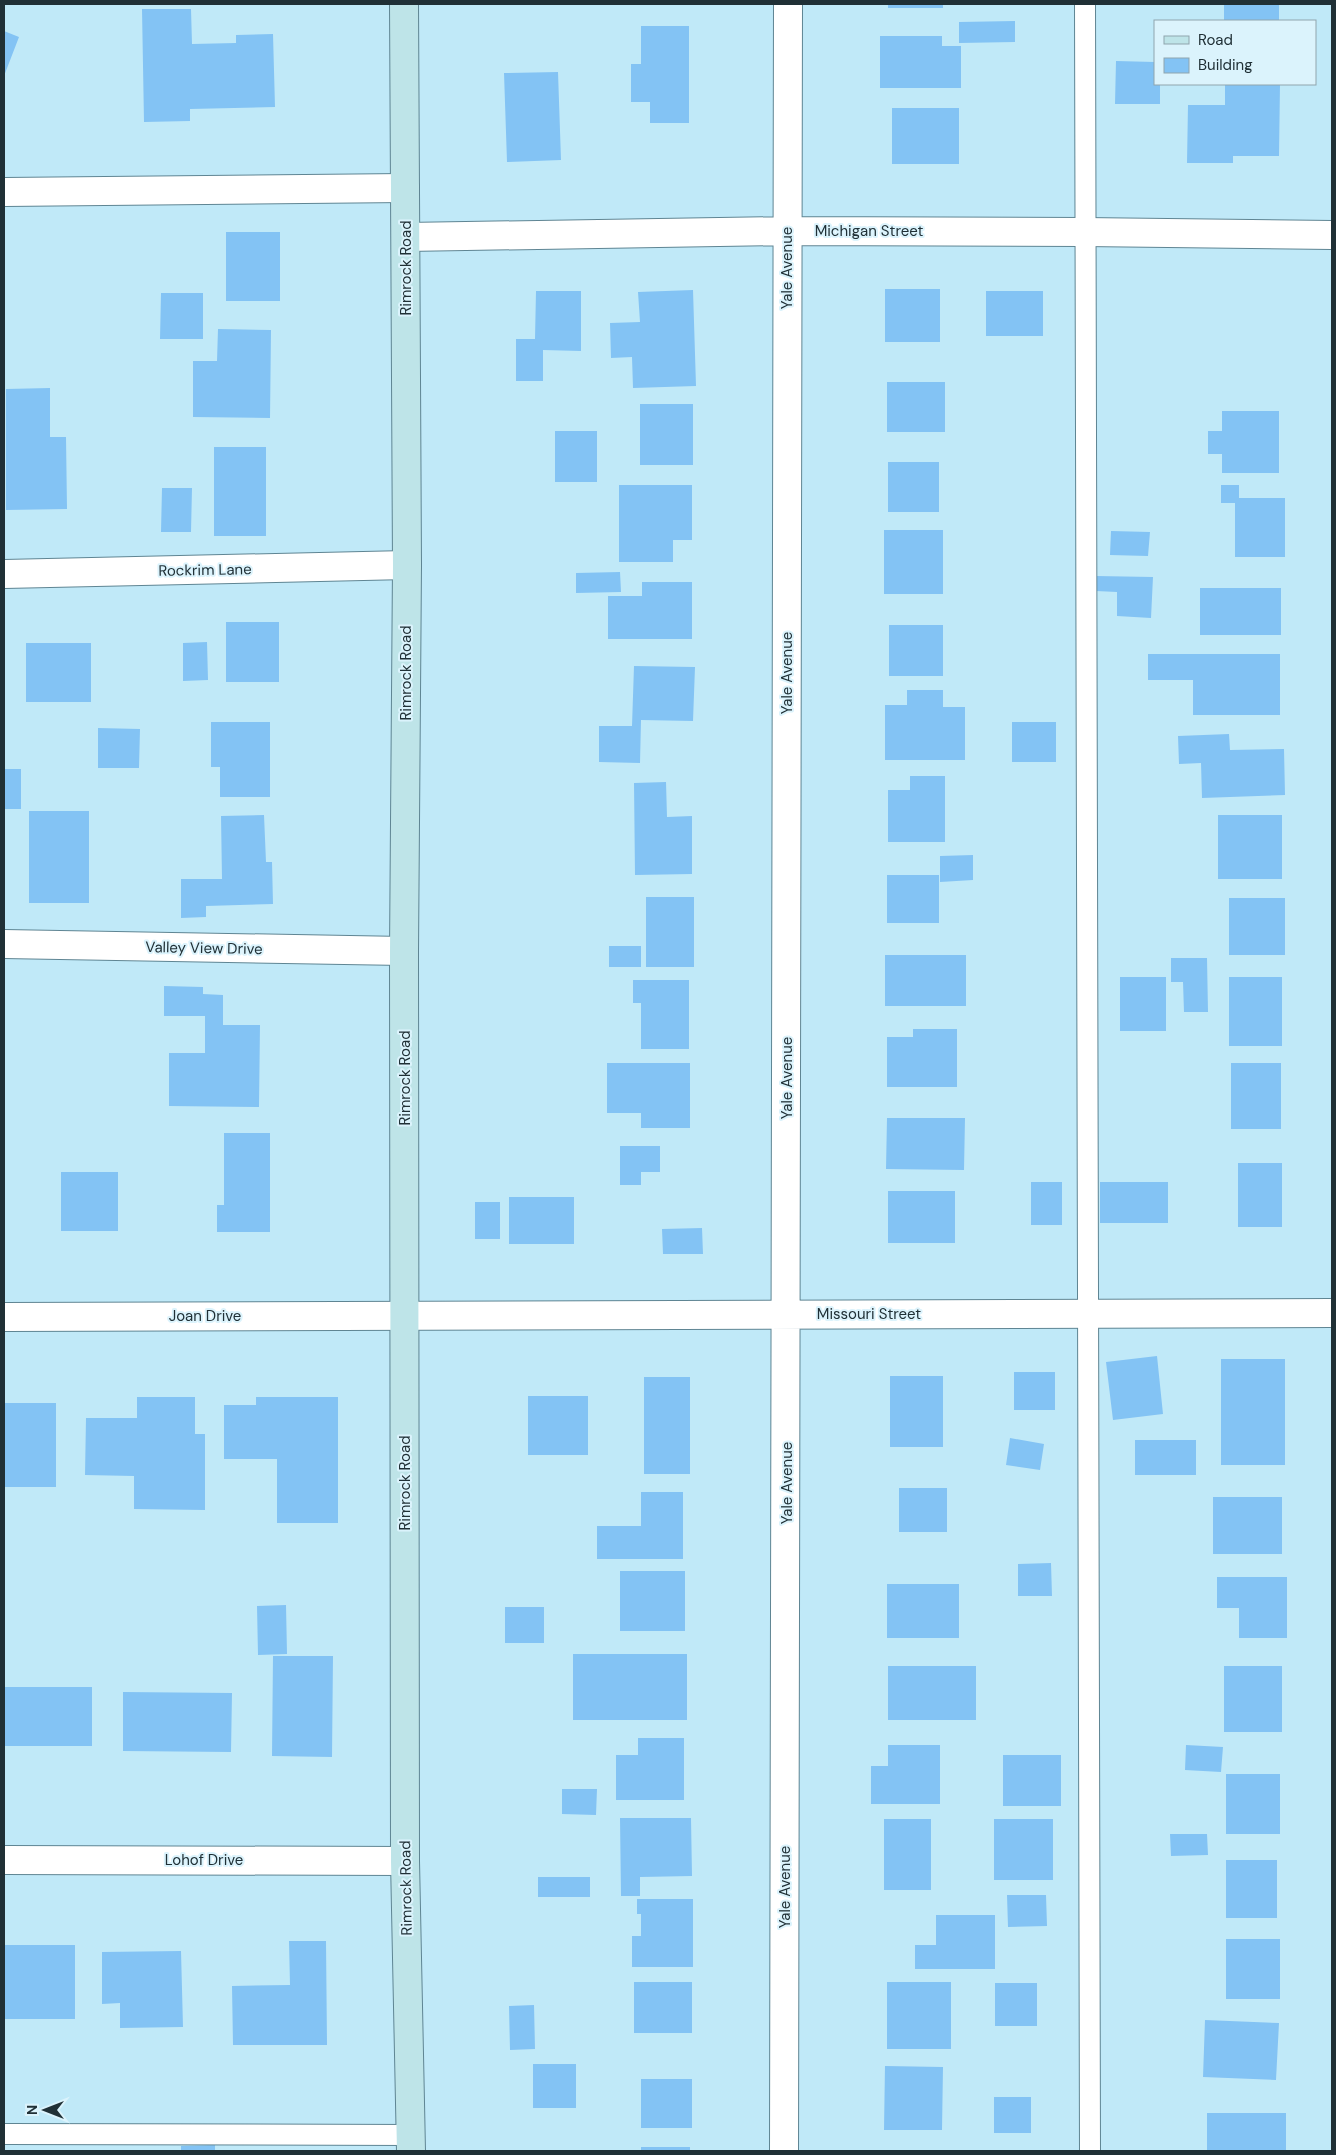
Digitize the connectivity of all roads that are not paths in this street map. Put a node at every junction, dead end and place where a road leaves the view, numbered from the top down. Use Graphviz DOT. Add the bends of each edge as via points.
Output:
graph roads {
  1 [pos="404,4"];
  2 [pos="788,4"];
  3 [pos="1084,4"];
  4 [pos="405,188"];
  5 [pos="4,192"];
  6 [pos="787,231"];
  7 [pos="1084,232"];
  8 [pos="1332,235"];
  9 [pos="406,237"];
  10 [pos="407,565"];
  11 [pos="4,574"];
  12 [pos="4,944"];
  13 [pos="404,951"];
  14 [pos="787,1314"];
  15 [pos="1089,1314"];
  16 [pos="1332,1314"];
  17 [pos="406,1316"];
  18 [pos="4,1317"];
  19 [pos="4,1860"];
  20 [pos="405,1861"];
  21 [pos="4,2134"];
  22 [pos="411,2143"];
  23 [pos="784,2151"];
  24 [pos="1090,2151"];
  1 -- 4 [label="main road, Rimrock Road"];
  2 -- 6 [label="street, Yale Avenue"];
  3 -- 7 [label="lane"];
  4 -- 5 [label="street"];
  4 -- 9 [label="main road, Rimrock Road"];
  6 -- 7 [label="street, Michigan Street"];
  6 -- 9 [label="street, Michigan Street"];
  6 -- 14 [label="street, Yale Avenue"];
  7 -- 8 [label="street, Michigan Street"];
  7 -- 15 [label="lane"];
  9 -- 10 [label="main road, Rimrock Road"];
  10 -- 11 [label="street, Rockrim Lane"];
  10 -- 13 [label="main road, Rimrock Road"];
  12 -- 13 [label="street, Valley View Drive"];
  13 -- 17 [label="main road, Rimrock Road"];
  14 -- 15 [label="street, Missouri Street"];
  14 -- 17 [label="street, Missouri Street"];
  14 -- 23 [label="street, Yale Avenue"];
  15 -- 16 [label="street, Missouri Street"];
  15 -- 24 [label="lane"];
  17 -- 18 [label="street, Joan Drive"];
  17 -- 20 [label="main road, Rimrock Road"];
  19 -- 20 [label="street, Lohof Drive"];
  20 -- 22 [label="main road, Rimrock Road"];
  21 -- 22 [label="lane"];
}
